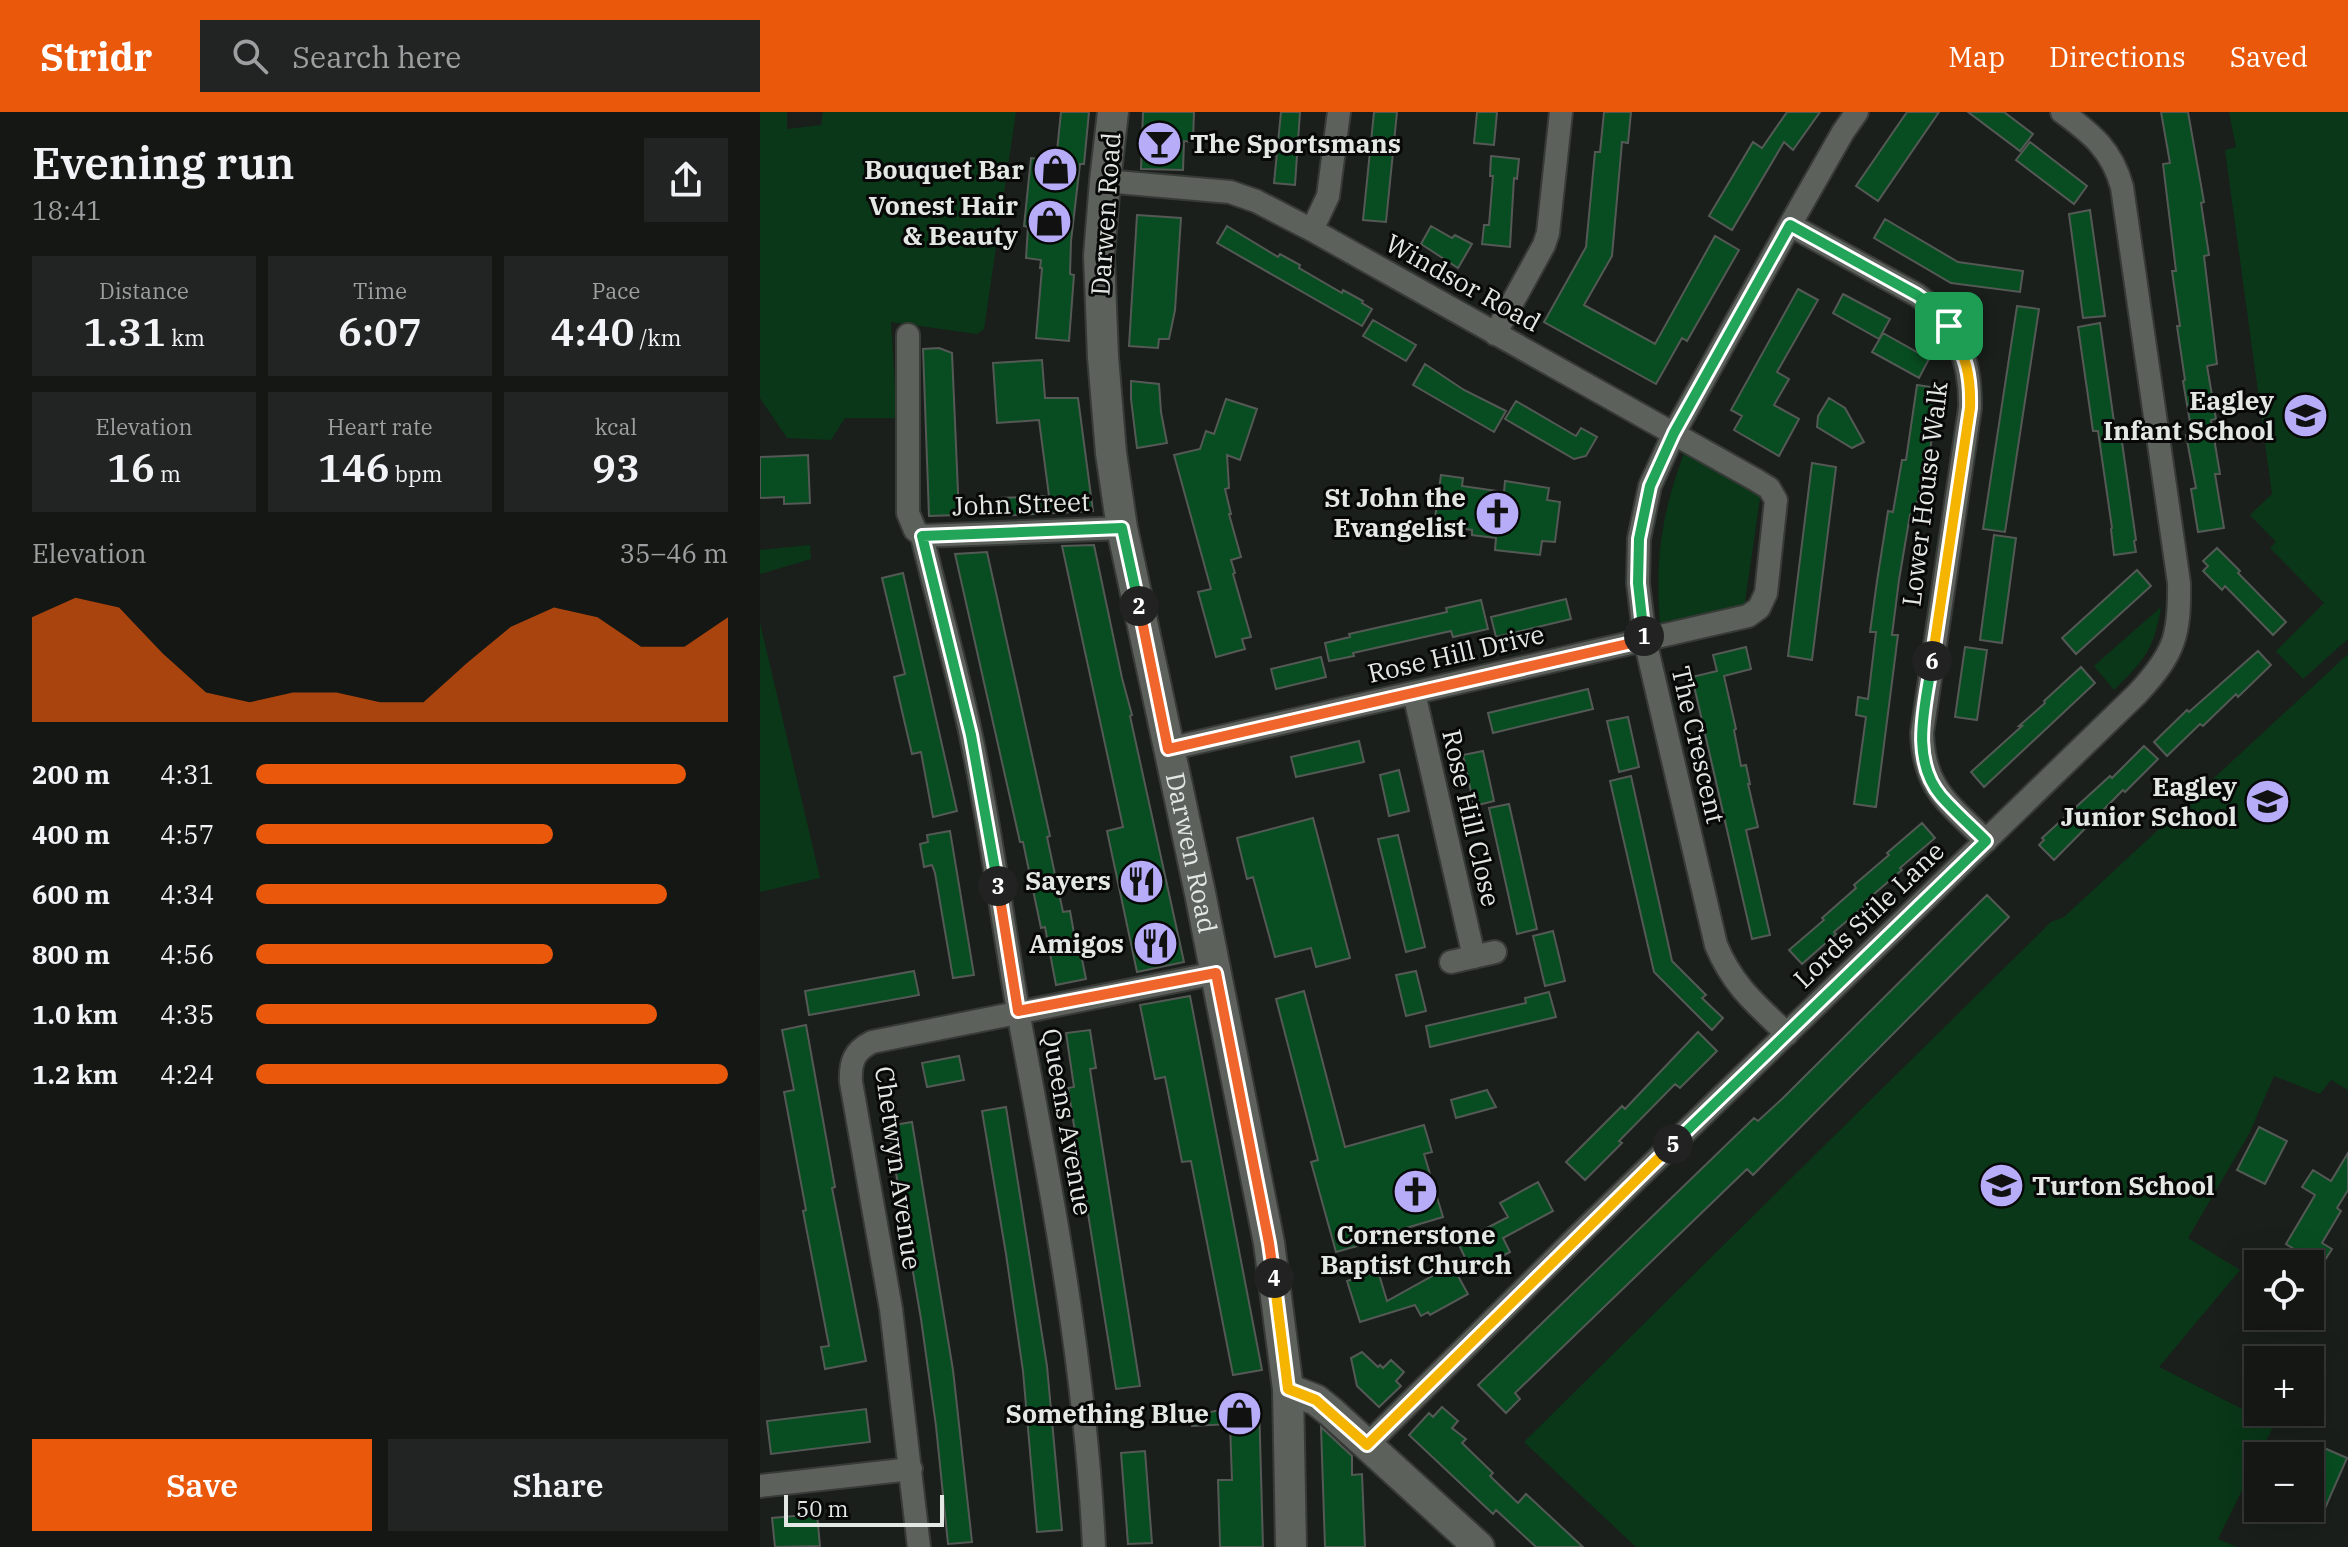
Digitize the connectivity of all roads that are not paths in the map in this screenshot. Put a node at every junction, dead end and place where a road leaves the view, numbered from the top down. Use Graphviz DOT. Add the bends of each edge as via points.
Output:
graph roads {
  1 [pos="1113,112"];
  2 [pos="1339,112"];
  3 [pos="1561,112"];
  4 [pos="1857,112"];
  5 [pos="2062,112"];
  6 [pos="1105,181"];
  7 [pos="1790,225"];
  8 [pos="1312,230"];
  9 [pos="1495,334"];
  10 [pos="908,335"];
  11 [pos="1674,433"];
  12 [pos="1122,528"];
  13 [pos="922,536"];
  14 [pos="1755,613"];
  15 [pos="1645,640"];
  16 [pos="1414,693"];
  17 [pos="1168,749"];
  18 [pos="1986,841"];
  19 [pos="1451,962"];
  20 [pos="1216,973"];
  21 [pos="1018,1011"];
  22 [pos="1787,1034"];
  23 [pos="1288,1389"];
  24 [pos="1367,1445"];
  25 [pos="911,1469"];
  26 [pos="760,1486"];
  27 [pos="919,1547"];
  28 [pos="1094,1547"];
  29 [pos="1291,1547"];
  30 [pos="1479,1547"];
  1 -- 6 [label="main road, Darwen Road"];
  2 -- 8 [label="street" via="1328,196"];
  3 -- 9 [label="street" via="1548,233"];
  4 -- 7 [label="street, The Crescent"];
  5 -- 18 [label="street, Lords Stile Lane" via="2101,144 2116,165 2122,187 2180,613 2160,668"];
  6 -- 8 [label="street, Windsor Road" via="1230,192"];
  6 -- 12 [label="main road, Darwen Road" via="1099,301"];
  7 -- 11 [label="street, The Crescent"];
  7 -- 18 [label="street, Lower House Walk" via="1935,308 1968,364 1970,408 1922,733 1923,756 1939,793"];
  8 -- 9 [label="street, Windsor Road"];
  9 -- 11 [label="street, Windsor Road"];
  10 -- 13 [label="street, Queens Avenue" via="908,513"];
  11 -- 14 [label="street, Windsor Road" via="1774,493 1777,506 1766,593"];
  11 -- 15 [label="street, The Crescent" via="1650,486 1639,539"];
  12 -- 13 [label="street, John Street"];
  12 -- 17 [label="main road, Darwen Road"];
  13 -- 21 [label="street, Queens Avenue" via="971,735"];
  14 -- 15 [label="street, Rose Hill Drive"];
  15 -- 16 [label="street, Rose Hill Drive"];
  15 -- 22 [label="street, The Crescent" via="1716,945 1738,987"];
  16 -- 17 [label="street, Rose Hill Drive"];
  16 -- 19 [label="street, Rose Hill Close" via="1485,954"];
  17 -- 20 [label="main road, Darwen Road"];
  18 -- 22 [label="street, Lords Stile Lane"];
  20 -- 21 [label="street, Chetwyn Avenue"];
  20 -- 23 [label="main road, Darwen Road" via="1269,1243"];
  21 -- 25 [label="street, Chetwyn Avenue" via="872,1042 861,1048 850,1069 891,1309"];
  21 -- 28 [label="street, Queens Avenue" via="1062,1249"];
  22 -- 24 [label="street, Lords Stile Lane"];
  23 -- 24 [label="main road" via="1316,1400"];
  23 -- 29 [label="main road, Darwen Road"];
  24 -- 30 [label="main road"];
  25 -- 26 [label="street"];
  25 -- 27 [label="street, Chetwyn Avenue"];
}
